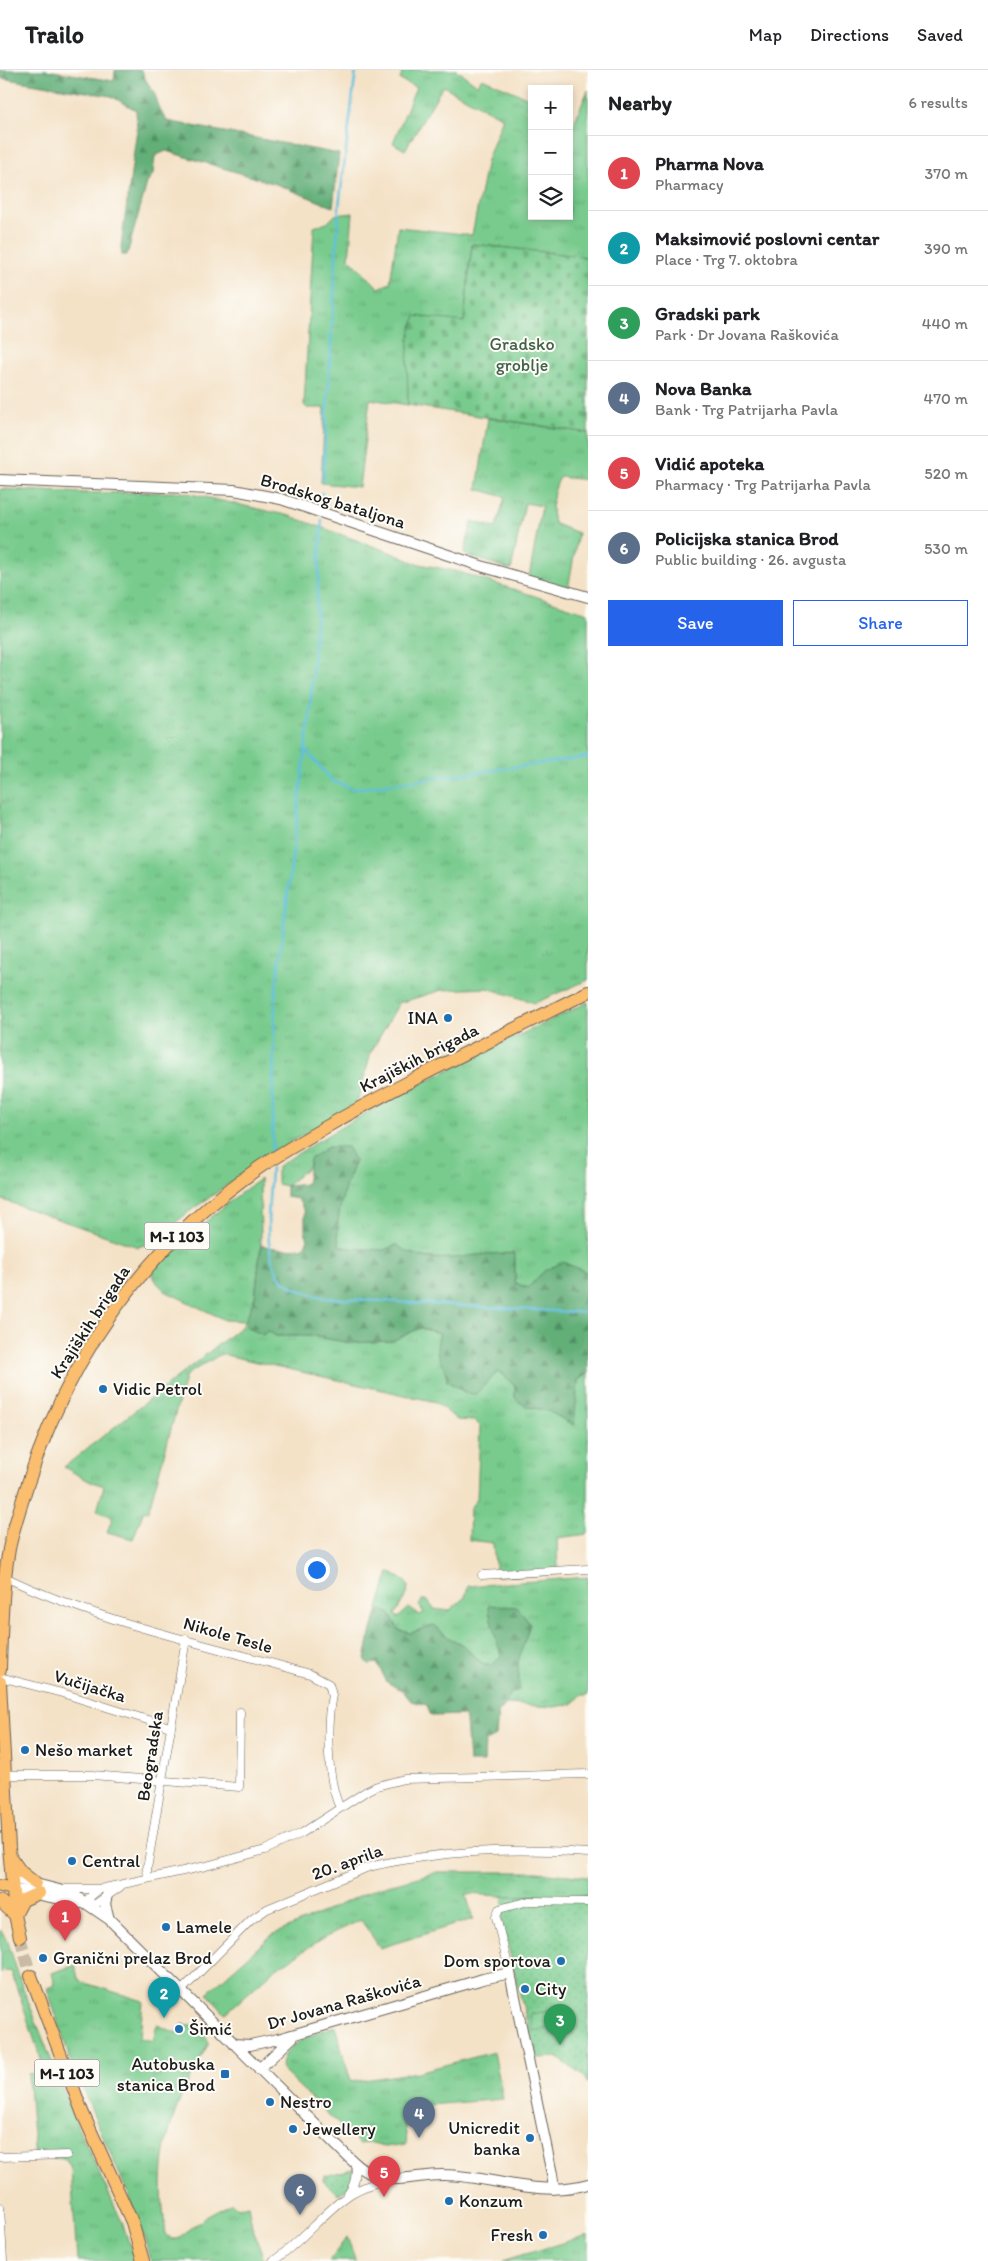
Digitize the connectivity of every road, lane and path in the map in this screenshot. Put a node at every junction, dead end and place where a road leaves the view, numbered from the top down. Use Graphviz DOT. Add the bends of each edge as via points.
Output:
graph roads {
  1 [pos="0,480"];
  2 [pos="588,597"];
  3 [pos="588,992"];
  4 [pos="588,1569"];
  5 [pos="482,1574"];
  6 [pos="3,1576"];
  7 [pos="186,1639"];
  8 [pos="0,1670"];
  9 [pos="0,1677"];
  10 [pos="0,1682"];
  11 [pos="240,1712"];
  12 [pos="170,1727"];
  13 [pos="588,1774"];
  14 [pos="6,1775"];
  15 [pos="161,1780"];
  16 [pos="340,1808"];
  17 [pos="9,1847"];
  18 [pos="588,1853"];
  19 [pos="0,1861"];
  20 [pos="148,1878"];
  21 [pos="6,1882"];
  22 [pos="37,1888"];
  23 [pos="58,1888"];
  24 [pos="103,1892"];
  25 [pos="0,1901"];
  26 [pos="588,1902"];
  27 [pos="91,1907"];
  28 [pos="15,1915"];
  29 [pos="109,1918"];
  30 [pos="20,1937"];
  31 [pos="510,1973"];
  32 [pos="32,1976"];
  33 [pos="182,1990"];
  34 [pos="298,2033"];
  35 [pos="234,2044"];
  36 [pos="260,2069"];
  37 [pos="67,2155"];
  38 [pos="0,2157"];
  39 [pos="355,2164"];
  40 [pos="389,2179"];
  41 [pos="588,2184"];
  42 [pos="554,2189"];
  43 [pos="346,2197"];
  44 [pos="0,2207"];
  45 [pos="3,2261"];
  46 [pos="143,2261"];
  47 [pos="273,2261"];
  1 -- 2 [label="street, Brodskog bataljona" via="210,487 281,499 484,568"];
  3 -- 6 [label="main road, Krajiških brigada / M-I 103" via="404,1083 273,1158 209,1207 163,1249 110,1316 59,1405 36,1459"];
  4 -- 5 [label="street"];
  6 -- 7 [label="street, Nikole Tesle" via="78,1607"];
  6 -- 8 [label="main road, Krajiških brigada / M-I 103"];
  7 -- 12 [label="street, Beogradska"];
  7 -- 16 [label="street, Nikole Tesle" via="310,1674 329,1684 332,1695 330,1770"];
  9 -- 12 [label="street, Vučijačka"];
  10 -- 14 [label="main road"];
  11 -- 15 [label="street" via="239,1787"];
  12 -- 15 [label="street, Beogradska"];
  13 -- 16 [label="street" via="404,1779 377,1786"];
  14 -- 15 [label="street" via="84,1775"];
  14 -- 17 [label="main road"];
  15 -- 20 [label="street, Beogradska"];
  16 -- 20 [label="street" via="302,1833 265,1850"];
  17 -- 19 [label="main road"];
  17 -- 21 [label="main road"];
  17 -- 22 [label="main road" via="16,1866"];
  18 -- 33 [label="street, 20. aprila" via="514,1849 466,1851 366,1868 267,1909 251,1920"];
  20 -- 24 [label="street"];
  21 -- 22 [label="street"];
  21 -- 28 [label="main road"];
  22 -- 23 [label="street"];
  22 -- 27 [label="street"];
  22 -- 28 [label="main road" via="23,1900"];
  23 -- 24 [label="street"];
  23 -- 27 [label="street" via="79,1897"];
  24 -- 27 [label="street"];
  24 -- 29 [label="street"];
  25 -- 28 [label="main road"];
  26 -- 31 [label="street" via="529,1901 499,1909 496,1917"];
  27 -- 29 [label="street"];
  28 -- 30 [label="main road"];
  29 -- 33 [label="street"];
  31 -- 34 [label="street, Dr Jovana Raškovića"];
  31 -- 42 [label="street"];
  32 -- 46 [label="main road, M-I 103" via="83,2114 132,2222"];
  33 -- 35 [label="street"];
  34 -- 35 [label="street, Dr Jovana Raškovića" via="250,2045"];
  34 -- 36 [label="street"];
  35 -- 36 [label="street"];
  36 -- 39 [label="street"];
  37 -- 38 [label="street"];
  39 -- 40 [label="street"];
  39 -- 43 [label="street" via="354,2183"];
  40 -- 42 [label="street" via="457,2175 522,2187"];
  40 -- 43 [label="street"];
  41 -- 42 [label="street"];
  43 -- 47 [label="street"];
  44 -- 45 [label="street"];
}
